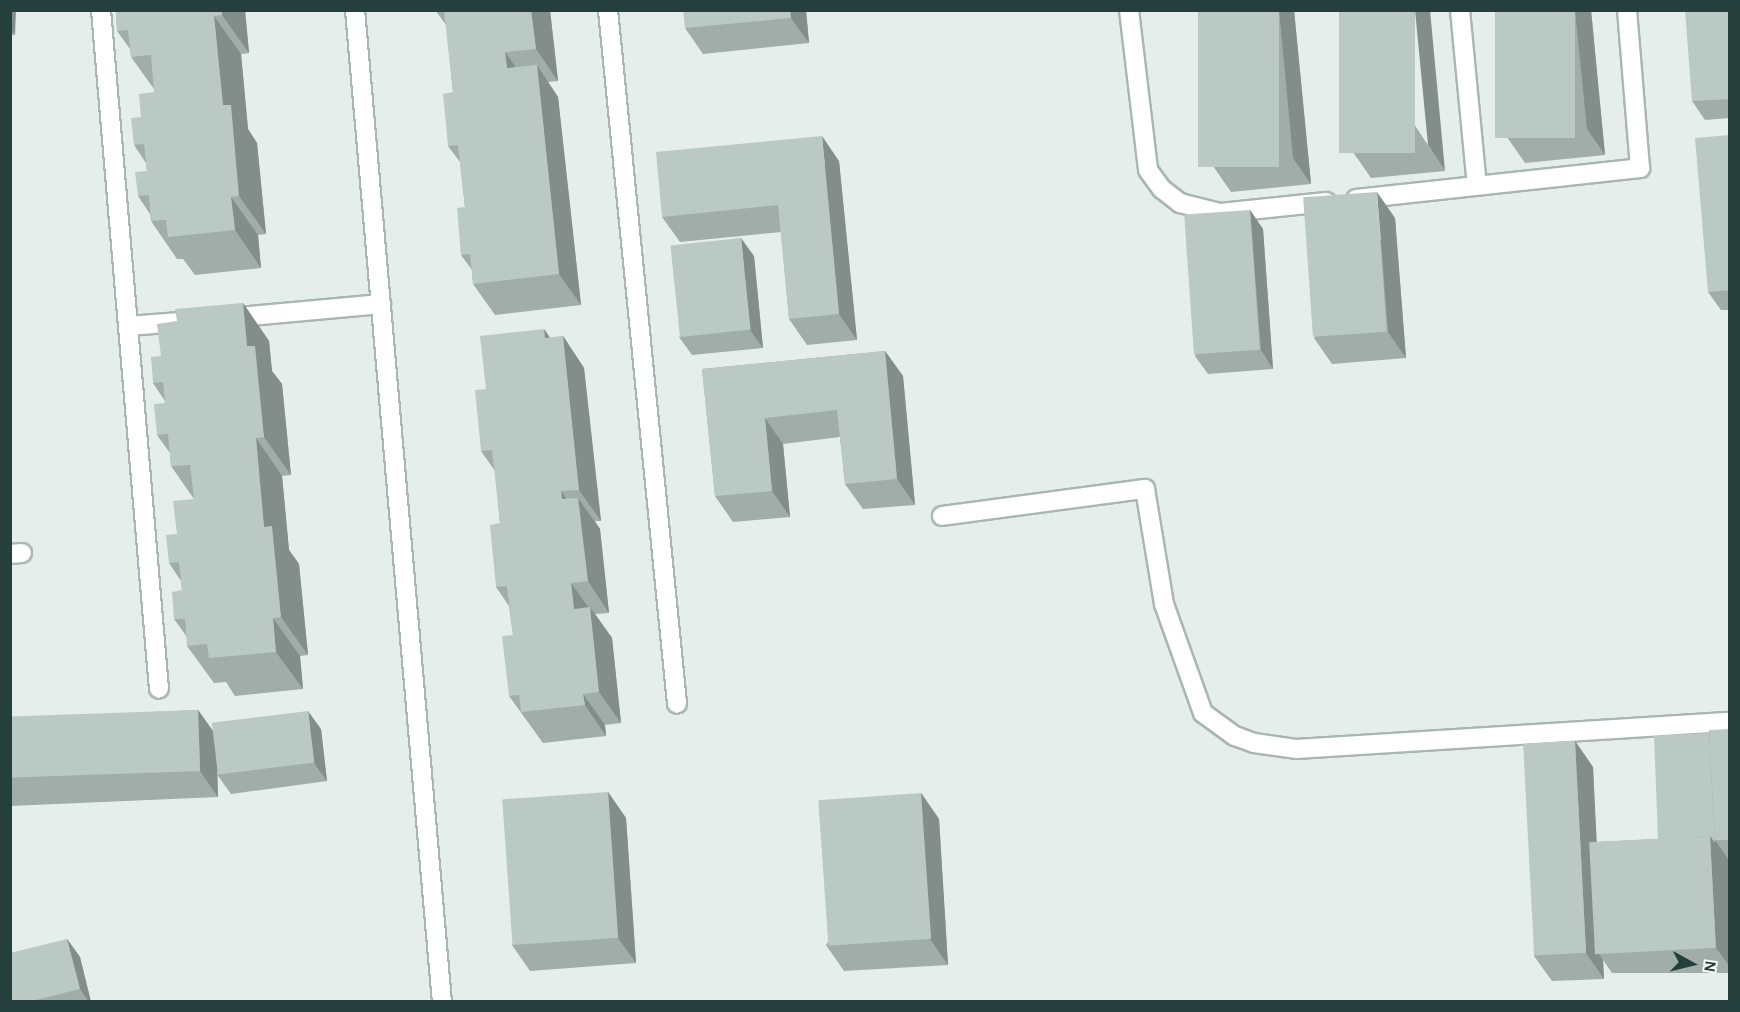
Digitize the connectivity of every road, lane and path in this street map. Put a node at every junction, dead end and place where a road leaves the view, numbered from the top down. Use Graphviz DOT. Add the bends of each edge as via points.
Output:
graph roads {
  1 [pos="101,10"];
  2 [pos="355,10"];
  3 [pos="608,10"];
  4 [pos="1129,10"];
  5 [pos="1461,10"];
  6 [pos="1627,10"];
  7 [pos="1477,185"];
  8 [pos="381,304"];
  9 [pos="128,326"];
  10 [pos="942,516"];
  11 [pos="159,689"];
  12 [pos="677,704"];
  13 [pos="1730,722"];
  14 [pos="442,1002"];
  1 -- 9 [label="main road"];
  2 -- 8 [label="main road"];
  3 -- 12 [label="main road"];
  4 -- 7 [label="main road" via="1148,170 1162,189 1180,203 1220,213"];
  5 -- 7 [label="main road"];
  6 -- 7 [label="main road" via="1640,168"];
  8 -- 9 [label="main road"];
  8 -- 14 [label="main road"];
  9 -- 11 [label="main road"];
  10 -- 13 [label="main road" via="1145,489 1164,604 1203,713 1235,736 1254,743 1296,749"];
}
